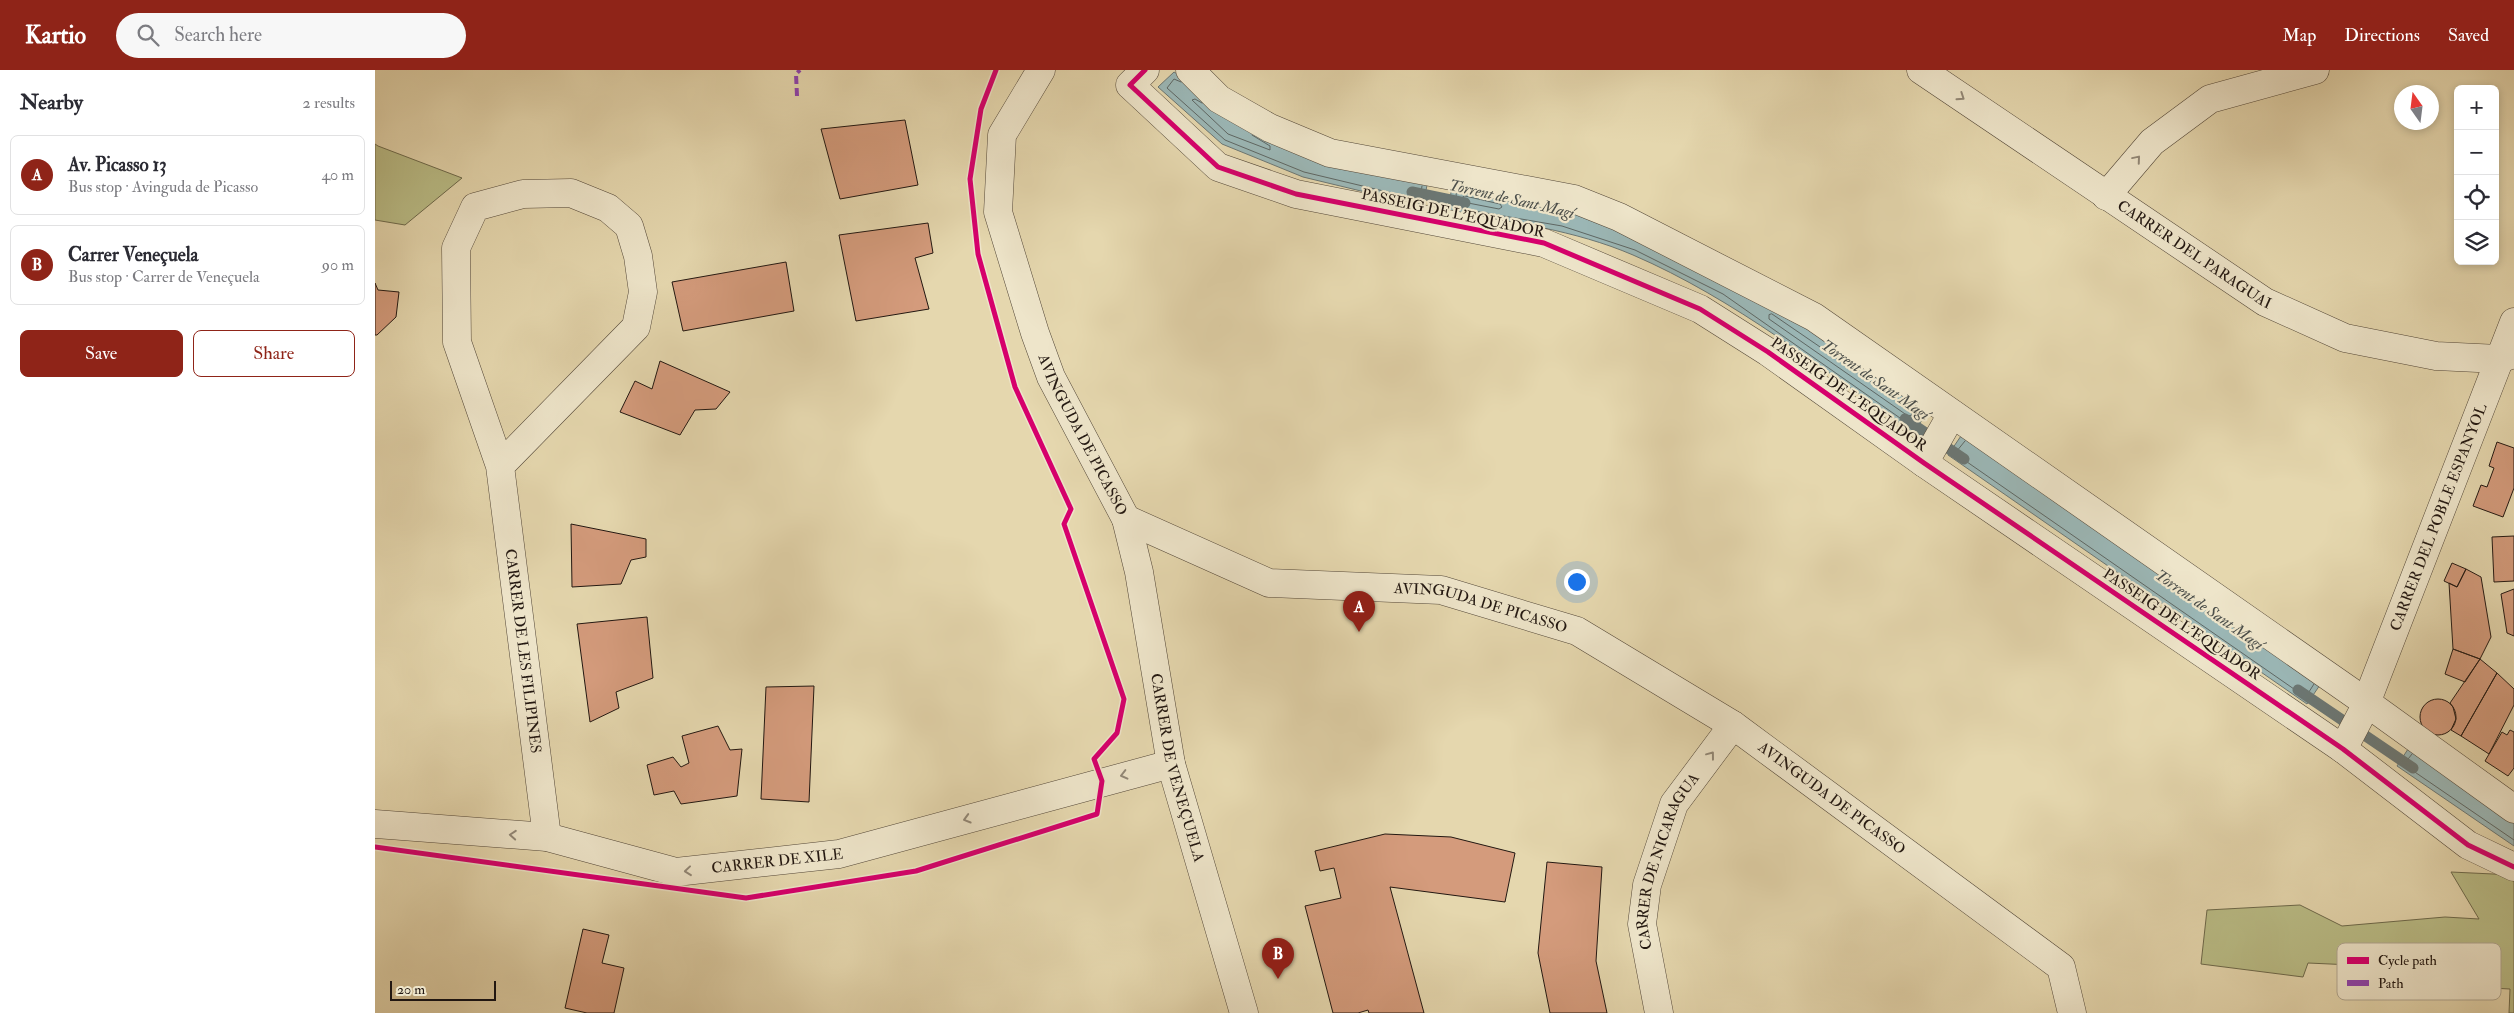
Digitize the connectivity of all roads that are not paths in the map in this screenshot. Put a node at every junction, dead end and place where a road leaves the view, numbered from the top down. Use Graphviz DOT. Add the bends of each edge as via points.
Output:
graph roads {
  1 [pos="1145,70"];
  2 [pos="1190,70"];
  3 [pos="1921,70"];
  4 [pos="2315,70"];
  5 [pos="1038,74"];
  6 [pos="2106,196"];
  7 [pos="2514,322"];
  8 [pos="2507,356"];
  9 [pos="1938,438"];
  10 [pos="500,466"];
  11 [pos="1126,519"];
  12 [pos="2365,707"];
  13 [pos="1733,725"];
  14 [pos="2345,745"];
  15 [pos="1171,764"];
  16 [pos="2514,809"];
  17 [pos="375,824"];
  18 [pos="547,837"];
  19 [pos="2514,868"];
  20 [pos="1244,1013"];
  21 [pos="1659,1013"];
  22 [pos="2072,1013"];
  1 -- 9 [label="street, PASSEIG DE L'EQUADOR" via="1130,85 1218,167 1296,194 1544,242 1701,308 1768,352"];
  2 -- 9 [label="street, PASSEIG DE L'EQUADOR" via="1219,99 1270,128 1330,153 1574,199 1619,216 1814,318"];
  3 -- 6 [label="street, CARRER DEL PARAGUAI, one-way"];
  6 -- 4 [label="street, one-way" via="2152,142 2210,99"];
  5 -- 11 [label="street, AVINGUDA DE PICASSO" via="1002,135 998,212 1051,376"];
  6 -- 8 [label="street, CARRER DEL PARAGUAI" via="2265,302 2345,338 2436,356"];
  7 -- 8 [label="street, CARRER DEL POBLE ESPANYOL"];
  8 -- 12 [label="street, CARRER DEL POBLE ESPANYOL"];
  9 -- 12 [label="street, PASSEIG DE L'EQUADOR"];
  9 -- 14 [label="street, PASSEIG DE L'EQUADOR"];
  10 -- 10 [label="street, CARRER DE LES FILIPINES" via="636,327 643,292 638,256 629,226 608,208 571,193 523,194 475,207 456,248 457,342"];
  10 -- 18 [label="street, CARRER DE LES FILIPINES"];
  11 -- 13 [label="street, AVINGUDA DE PICASSO" via="1269,582 1441,590 1577,632"];
  11 -- 15 [label="street, CARRER DE VENEÇUELA" via="1139,572"];
  12 -- 14 [label="street, CARRER DEL POBLE ESPANYOL"];
  12 -- 16 [label="street, PASSEIG DE L'EQUADOR"];
  21 -- 13 [label="street, CARRER DE NICARAGUA, one-way" via="1641,924 1647,884 1674,804"];
  13 -- 22 [label="street, AVINGUDA DE PICASSO" via="2061,967"];
  14 -- 19 [label="street, PASSEIG DE L'EQUADOR" via="2468,845"];
  15 -- 18 [label="street, CARRER DE XILE, one-way" via="839,854 676,872"];
  15 -- 20 [label="street, CARRER DE VENEÇUELA"];
  18 -- 17 [label="street, CARRER DE XILE, one-way"];
}
